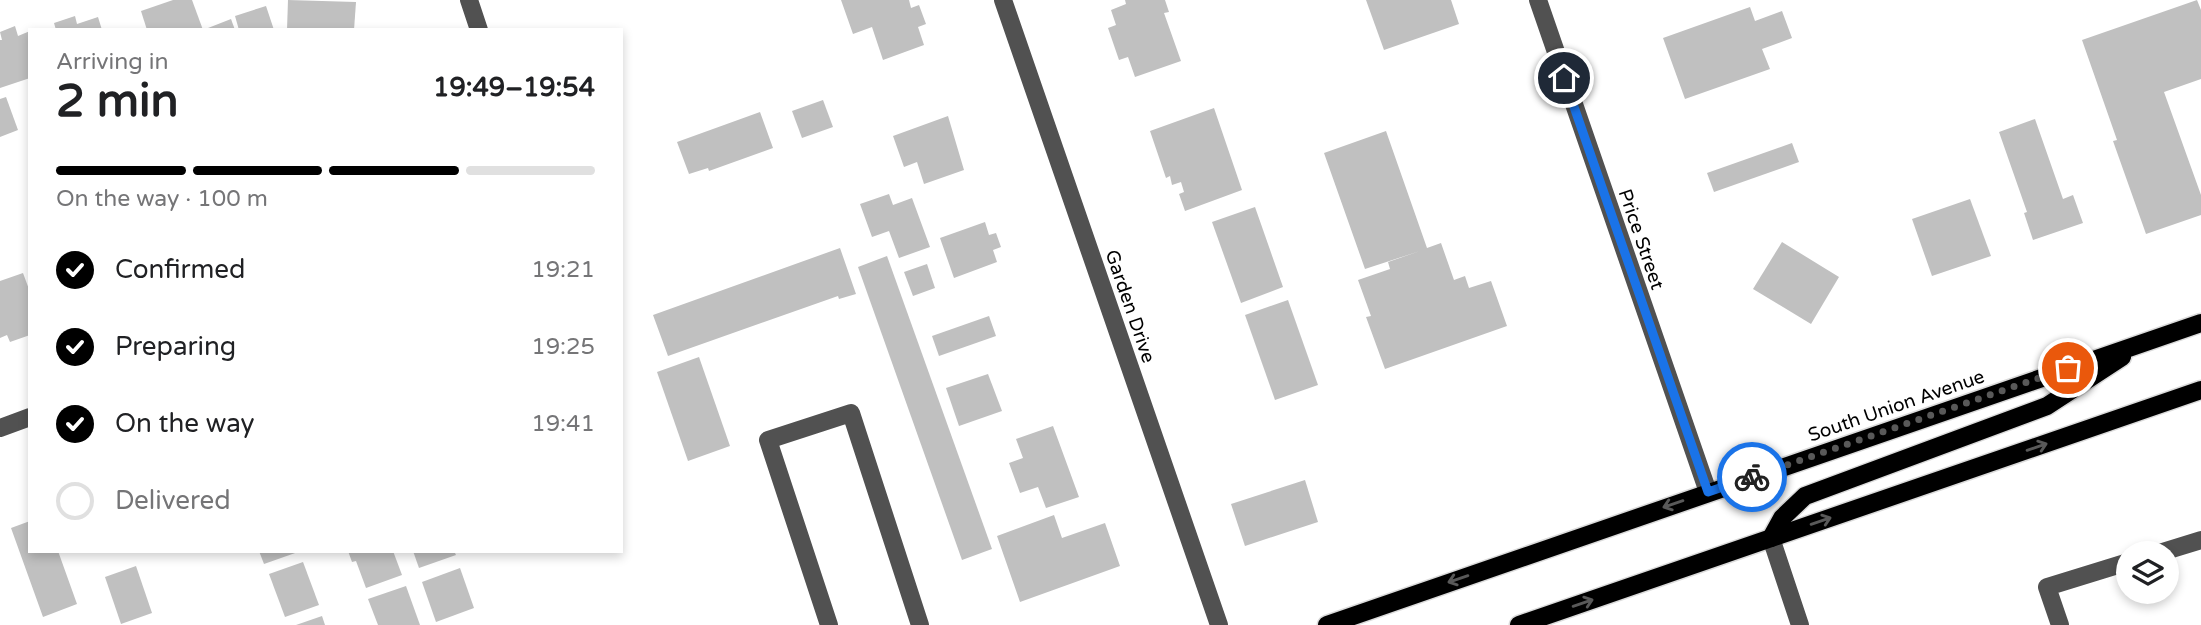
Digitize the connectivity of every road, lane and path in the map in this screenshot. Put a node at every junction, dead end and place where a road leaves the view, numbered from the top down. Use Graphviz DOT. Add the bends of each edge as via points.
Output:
graph roads {
  1 [pos="469,0"];
  2 [pos="1003,0"];
  3 [pos="1538,0"];
  4 [pos="478,28"];
  5 [pos="2201,323"];
  6 [pos="2145,342"];
  7 [pos="2201,390"];
  8 [pos="28,418"];
  9 [pos="0,428"];
  10 [pos="1708,492"];
  11 [pos="1771,538"];
  12 [pos="2201,540"];
  13 [pos="2179,547"];
  14 [pos="2116,566"];
  15 [pos="1555,619"];
  16 [pos="829,625"];
  17 [pos="920,625"];
  18 [pos="1219,625"];
  19 [pos="1327,625"];
  20 [pos="1519,625"];
  21 [pos="1800,625"];
  22 [pos="2060,625"];
  1 -- 4 [label="street"];
  2 -- 18 [label="street, Garden Drive"];
  3 -- 10 [label="street, Price Street"];
  5 -- 6 [label="main road, South Union Avenue"];
  6 -- 10 [label="main road, South Union Avenue"];
  6 -- 11 [label="main road" via="2047,406 1805,496 1782,518"];
  11 -- 7 [label="main road, one-way"];
  8 -- 9 [label="street"];
  10 -- 19 [label="main road, South Union Avenue, one-way"];
  15 -- 11 [label="main road, one-way"];
  11 -- 21 [label="street"];
  12 -- 13 [label="street"];
  14 -- 22 [label="street" via="2047,587"];
  15 -- 20 [label="main road"];
  16 -- 17 [label="street" via="768,440 851,413"];
}
